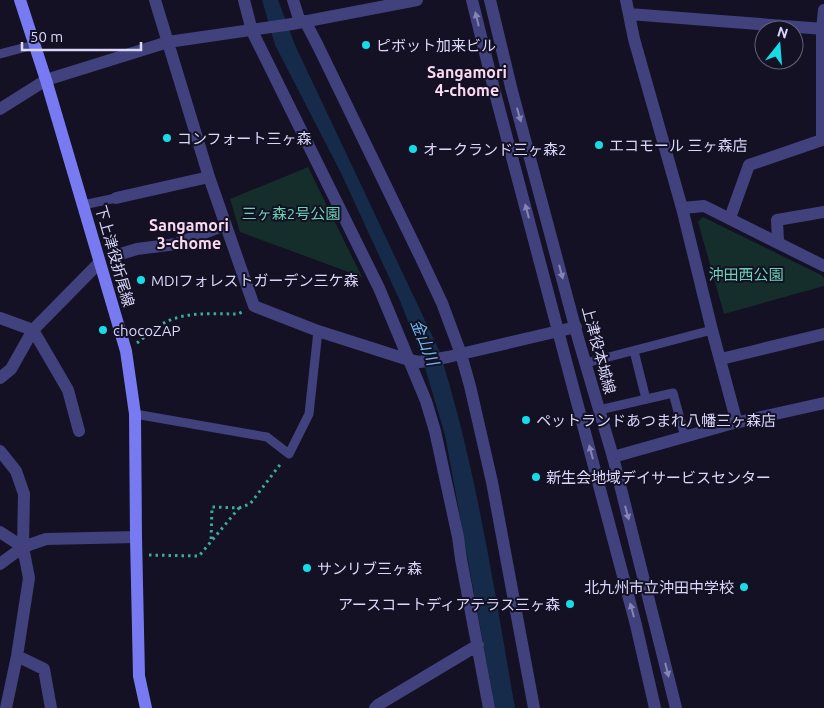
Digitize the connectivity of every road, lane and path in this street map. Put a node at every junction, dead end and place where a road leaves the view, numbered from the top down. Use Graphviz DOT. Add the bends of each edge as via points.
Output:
graph roads {
  1 [pos="20,0"];
  2 [pos="154,0"];
  3 [pos="244,0"];
  4 [pos="293,0"];
  5 [pos="417,0"];
  6 [pos="472,0"];
  7 [pos="490,0"];
  8 [pos="626,0"];
  9 [pos="824,10"];
  10 [pos="630,14"];
  11 [pos="299,23"];
  12 [pos="823,29"];
  13 [pos="256,30"];
  14 [pos="168,42"];
  15 [pos="34,45"];
  16 [pos="0,54"];
  17 [pos="46,80"];
  18 [pos="0,109"];
  19 [pos="209,177"];
  20 [pos="116,198"];
  21 [pos="83,205"];
  22 [pos="682,208"];
  23 [pos="824,212"];
  24 [pos="730,218"];
  25 [pos="225,225"];
  26 [pos="778,242"];
  27 [pos="114,256"];
  28 [pos="99,263"];
  29 [pos="824,266"];
  30 [pos="254,306"];
  31 [pos="0,318"];
  32 [pos="576,327"];
  33 [pos="33,330"];
  34 [pos="712,330"];
  35 [pos="318,331"];
  36 [pos="559,331"];
  37 [pos="824,334"];
  38 [pos="126,350"];
  39 [pos="634,351"];
  40 [pos="461,354"];
  41 [pos="721,359"];
  42 [pos="414,361"];
  43 [pos="586,363"];
  44 [pos="0,378"];
  45 [pos="646,399"];
  46 [pos="824,402"];
  47 [pos="599,410"];
  48 [pos="135,414"];
  49 [pos="737,423"];
  50 [pos="79,431"];
  51 [pos="685,438"];
  52 [pos="0,451"];
  53 [pos="288,454"];
  54 [pos="613,457"];
  55 [pos="239,508"];
  56 [pos="0,532"];
  57 [pos="136,537"];
  58 [pos="211,541"];
  59 [pos="23,546"];
  60 [pos="146,555"];
  61 [pos="0,564"];
  62 [pos="478,645"];
  63 [pos="17,656"];
  64 [pos="6,708"];
  65 [pos="51,708"];
  66 [pos="146,708"];
  67 [pos="375,708"];
  68 [pos="489,708"];
  69 [pos="534,708"];
  70 [pos="655,708"];
  71 [pos="676,708"];
  1 -- 15 [label="main road, 下上津役折尾線"];
  2 -- 14 [label="street"];
  3 -- 13 [label="street"];
  4 -- 11 [label="street"];
  5 -- 11 [label="street"];
  36 -- 6 [label="street, one-way"];
  7 -- 32 [label="street, 上津役本城線, one-way"];
  8 -- 10 [label="street"];
  9 -- 12 [label="street"];
  10 -- 12 [label="street"];
  10 -- 22 [label="street" via="634,39"];
  11 -- 13 [label="street"];
  11 -- 40 [label="street" via="318,46 420,254"];
  12 -- 24 [label="street" via="822,140 749,164"];
  13 -- 14 [label="street"];
  13 -- 42 [label="street"];
  14 -- 17 [label="street"];
  14 -- 19 [label="street"];
  15 -- 16 [label="lane"];
  15 -- 17 [label="main road, 下上津役折尾線"];
  17 -- 18 [label="street"];
  17 -- 21 [label="main road, 下上津役折尾線"];
  19 -- 20 [label="street"];
  19 -- 25 [label="street"];
  20 -- 21 [label="lane"];
  21 -- 28 [label="main road, 下上津役折尾線"];
  22 -- 24 [label="street" via="704,206"];
  22 -- 34 [label="street"];
  23 -- 26 [label="street" via="777,220"];
  24 -- 26 [label="street"];
  25 -- 27 [label="street" via="176,244 137,248"];
  25 -- 30 [label="street"];
  26 -- 29 [label="street"];
  28 -- 33 [label="street"];
  28 -- 38 [label="main road, 下上津役折尾線"];
  30 -- 35 [label="street"];
  30 -- 38 [label="path" via="238,314 175,318"];
  31 -- 33 [label="street"];
  32 -- 36 [label="street"];
  32 -- 43 [label="street, 上津役本城線"];
  33 -- 44 [label="street" via="11,369"];
  33 -- 50 [label="street" via="68,390"];
  34 -- 39 [label="lane"];
  34 -- 41 [label="street"];
  35 -- 42 [label="street"];
  35 -- 53 [label="lane" via="309,414"];
  36 -- 40 [label="street"];
  70 -- 36 [label="street, one-way"];
  37 -- 41 [label="street"];
  38 -- 48 [label="main road, 下上津役折尾線"];
  39 -- 43 [label="lane"];
  39 -- 45 [label="lane"];
  40 -- 42 [label="street"];
  40 -- 69 [label="street" via="492,482"];
  41 -- 49 [label="street"];
  42 -- 62 [label="street" via="458,537"];
  43 -- 47 [label="street, 上津役本城線"];
  45 -- 47 [label="lane"];
  45 -- 51 [label="lane" via="673,393"];
  46 -- 49 [label="street"];
  47 -- 54 [label="street, 上津役本城線"];
  48 -- 53 [label="lane" via="267,437"];
  48 -- 57 [label="main road, 下上津役折尾線"];
  49 -- 51 [label="street"];
  51 -- 54 [label="street"];
  52 -- 59 [label="street" via="16,471 24,494"];
  53 -- 55 [label="path" via="250,504"];
  54 -- 71 [label="street, 上津役本城線, one-way"];
  55 -- 58 [label="path"];
  55 -- 58 [label="path" via="212,507"];
  56 -- 59 [label="street"];
  57 -- 59 [label="street" via="46,539"];
  57 -- 66 [label="main road, 下上津役折尾線" via="139,676"];
  58 -- 60 [label="path" via="199,556"];
  59 -- 61 [label="street"];
  59 -- 63 [label="street" via="29,578"];
  62 -- 67 [label="street"];
  62 -- 68 [label="street"];
  63 -- 64 [label="street"];
  63 -- 65 [label="street" via="44,669"];
}
